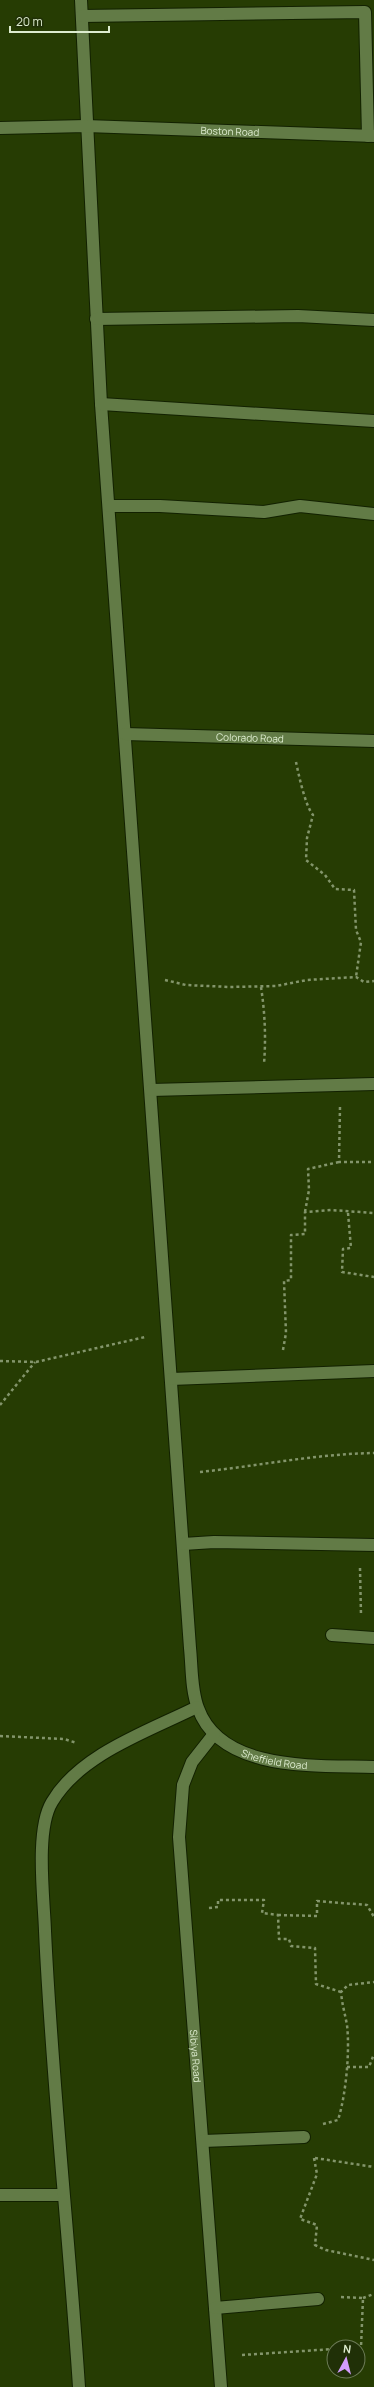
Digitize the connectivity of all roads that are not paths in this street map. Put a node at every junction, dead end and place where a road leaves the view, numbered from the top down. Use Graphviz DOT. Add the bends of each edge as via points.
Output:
graph roads {
  1 [pos="81,0"];
  2 [pos="82,16"];
  3 [pos="86,126"];
  4 [pos="0,128"];
  5 [pos="371,136"];
  6 [pos="96,319"];
  7 [pos="374,320"];
  8 [pos="101,404"];
  9 [pos="374,421"];
  10 [pos="109,506"];
  11 [pos="374,514"];
  12 [pos="125,734"];
  13 [pos="374,741"];
  14 [pos="374,1084"];
  15 [pos="151,1090"];
  16 [pos="374,1371"];
  17 [pos="171,1379"];
  18 [pos="182,1544"];
  19 [pos="374,1545"];
  20 [pos="332,1636"];
  21 [pos="368,1638"];
  22 [pos="197,1707"];
  23 [pos="214,1734"];
  24 [pos="374,1767"];
  25 [pos="304,2137"];
  26 [pos="203,2141"];
  27 [pos="0,2195"];
  28 [pos="64,2195"];
  29 [pos="318,2299"];
  30 [pos="215,2308"];
  31 [pos="79,2387"];
  32 [pos="221,2387"];
  1 -- 2 [label="street, Sheffield Road"];
  2 -- 3 [label="street, Sheffield Road"];
  2 -- 5 [label="street" via="366,12"];
  3 -- 4 [label="street, Boston Road"];
  3 -- 5 [label="street, Boston Road"];
  3 -- 6 [label="street, Sheffield Road"];
  6 -- 7 [label="street" via="298,316"];
  6 -- 8 [label="street, Sheffield Road"];
  8 -- 9 [label="street"];
  8 -- 10 [label="street, Sheffield Road"];
  10 -- 11 [label="street" via="264,512 300,506"];
  10 -- 12 [label="street, Sheffield Road"];
  12 -- 13 [label="street, Colorado Road"];
  12 -- 15 [label="street, Sheffield Road"];
  14 -- 15 [label="street"];
  15 -- 17 [label="street, Sheffield Road"];
  16 -- 17 [label="street"];
  17 -- 18 [label="street, Sheffield Road"];
  18 -- 19 [label="street" via="214,1542"];
  18 -- 22 [label="street, Sheffield Road" via="192,1676"];
  20 -- 21 [label="street"];
  22 -- 23 [label="street, Sheffield Road"];
  22 -- 28 [label="street" via="83,1766 61,1786 50,1805 43,1834 42,1868"];
  23 -- 24 [label="street, Sheffield Road" via="242,1753 264,1759 284,1763"];
  23 -- 26 [label="street, Sibiya Road" via="192,1762 183,1785 179,1836"];
  25 -- 26 [label="street"];
  26 -- 30 [label="street, Sibiya Road"];
  27 -- 28 [label="street"];
  28 -- 31 [label="street"];
  29 -- 30 [label="street"];
  30 -- 32 [label="street, Sibiya Road"];
}
